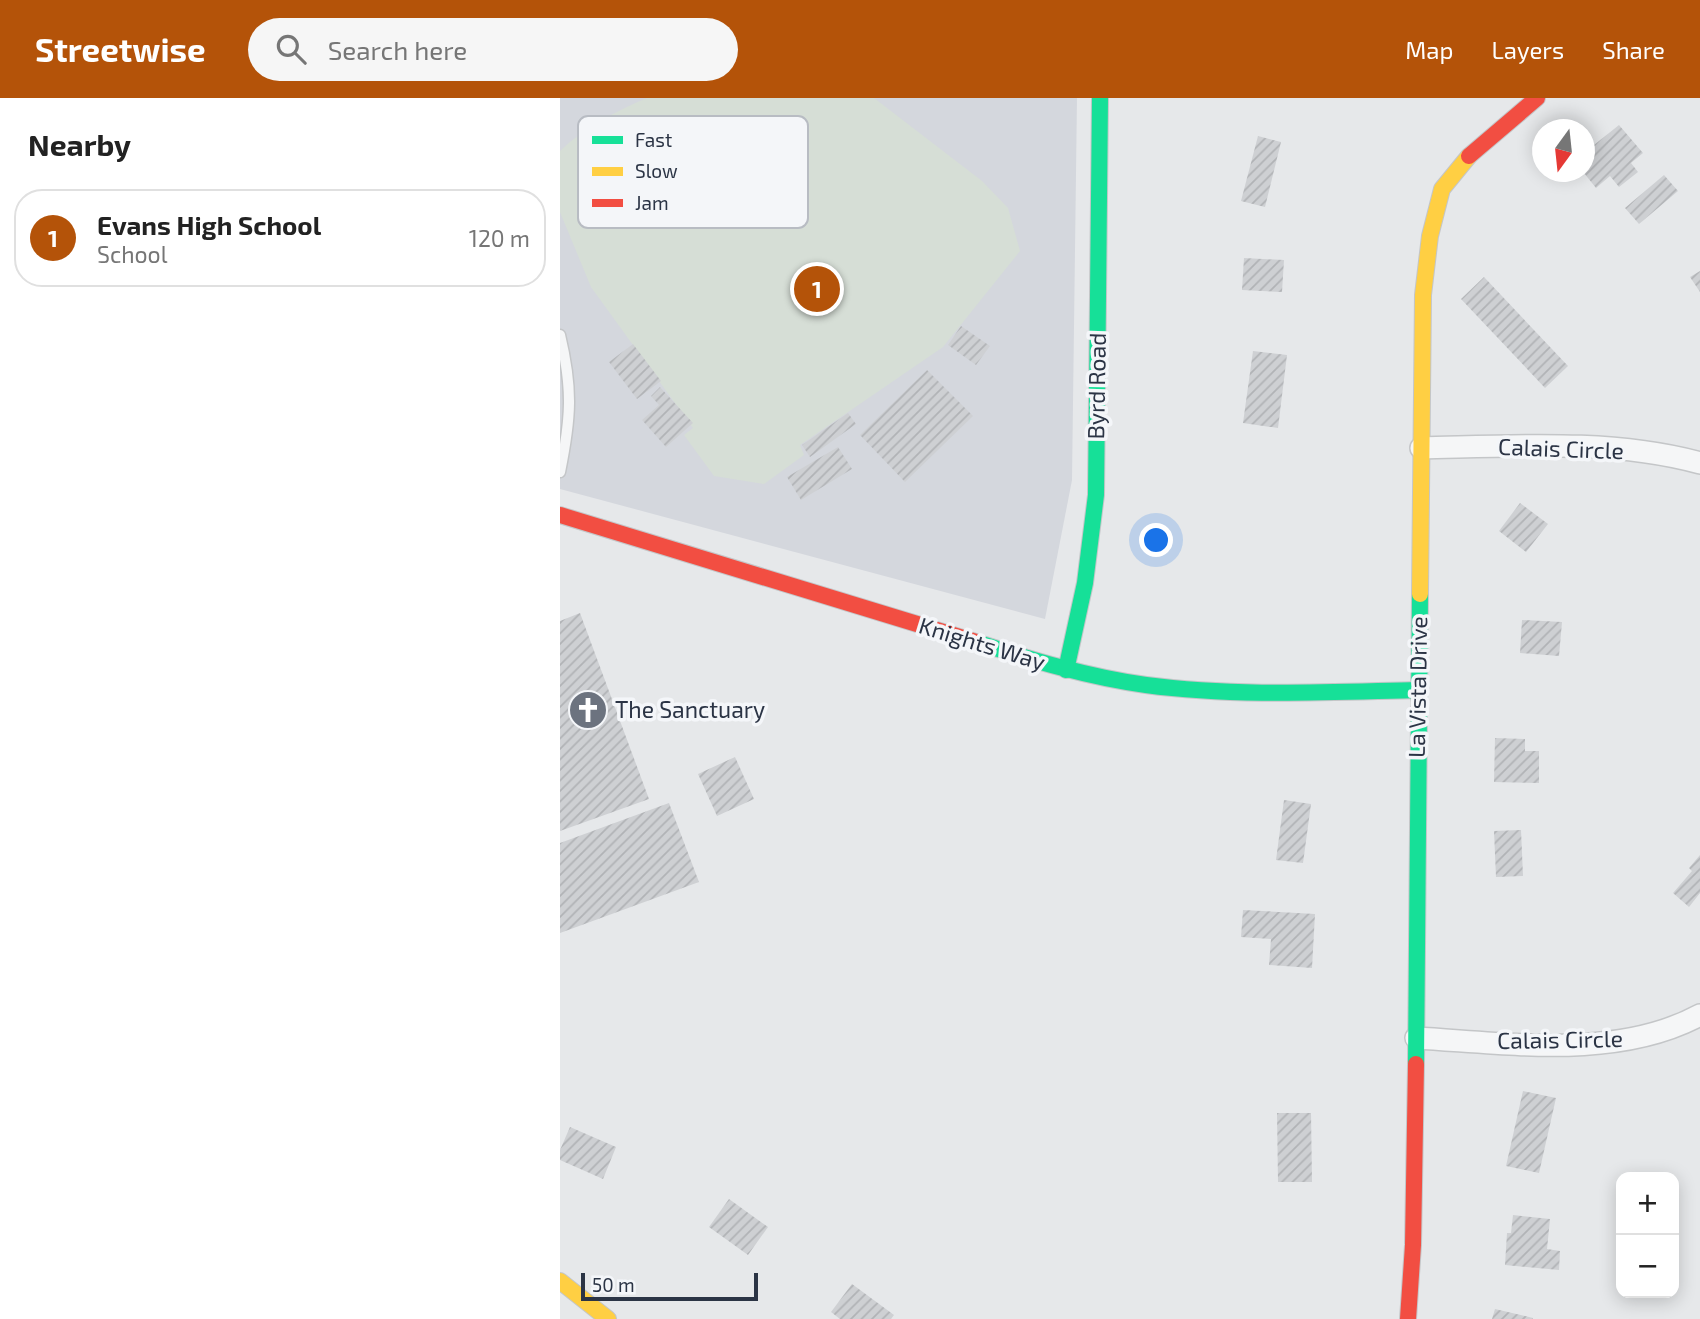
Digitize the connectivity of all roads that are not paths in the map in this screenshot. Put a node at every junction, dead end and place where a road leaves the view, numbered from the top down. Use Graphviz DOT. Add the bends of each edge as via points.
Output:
graph roads {
  1 [pos="1100,98"];
  2 [pos="1537,98"];
  3 [pos="560,335"];
  4 [pos="1421,448"];
  5 [pos="1700,463"];
  6 [pos="560,472"];
  7 [pos="560,515"];
  8 [pos="1066,670"];
  9 [pos="1418,690"];
  10 [pos="1700,1015"];
  11 [pos="1416,1038"];
  12 [pos="560,1281"];
  13 [pos="608,1319"];
  14 [pos="1408,1319"];
  1 -- 8 [label="street, Byrd Road" via="1096,495 1091,557"];
  2 -- 4 [label="street, La Vista Drive" via="1473,150 1442,189 1430,236 1423,295"];
  3 -- 6 [label="lane" via="571,401"];
  4 -- 5 [label="street, Calais Circle" via="1604,449 1667,454"];
  4 -- 9 [label="street, La Vista Drive"];
  7 -- 8 [label="street, Knights Way"];
  8 -- 9 [label="street, Knights Way" via="1173,689"];
  9 -- 11 [label="street, La Vista Drive"];
  10 -- 11 [label="street, Calais Circle" via="1674,1029 1612,1044"];
  11 -- 14 [label="street, La Vista Drive"];
  12 -- 13 [label="street"];
}
